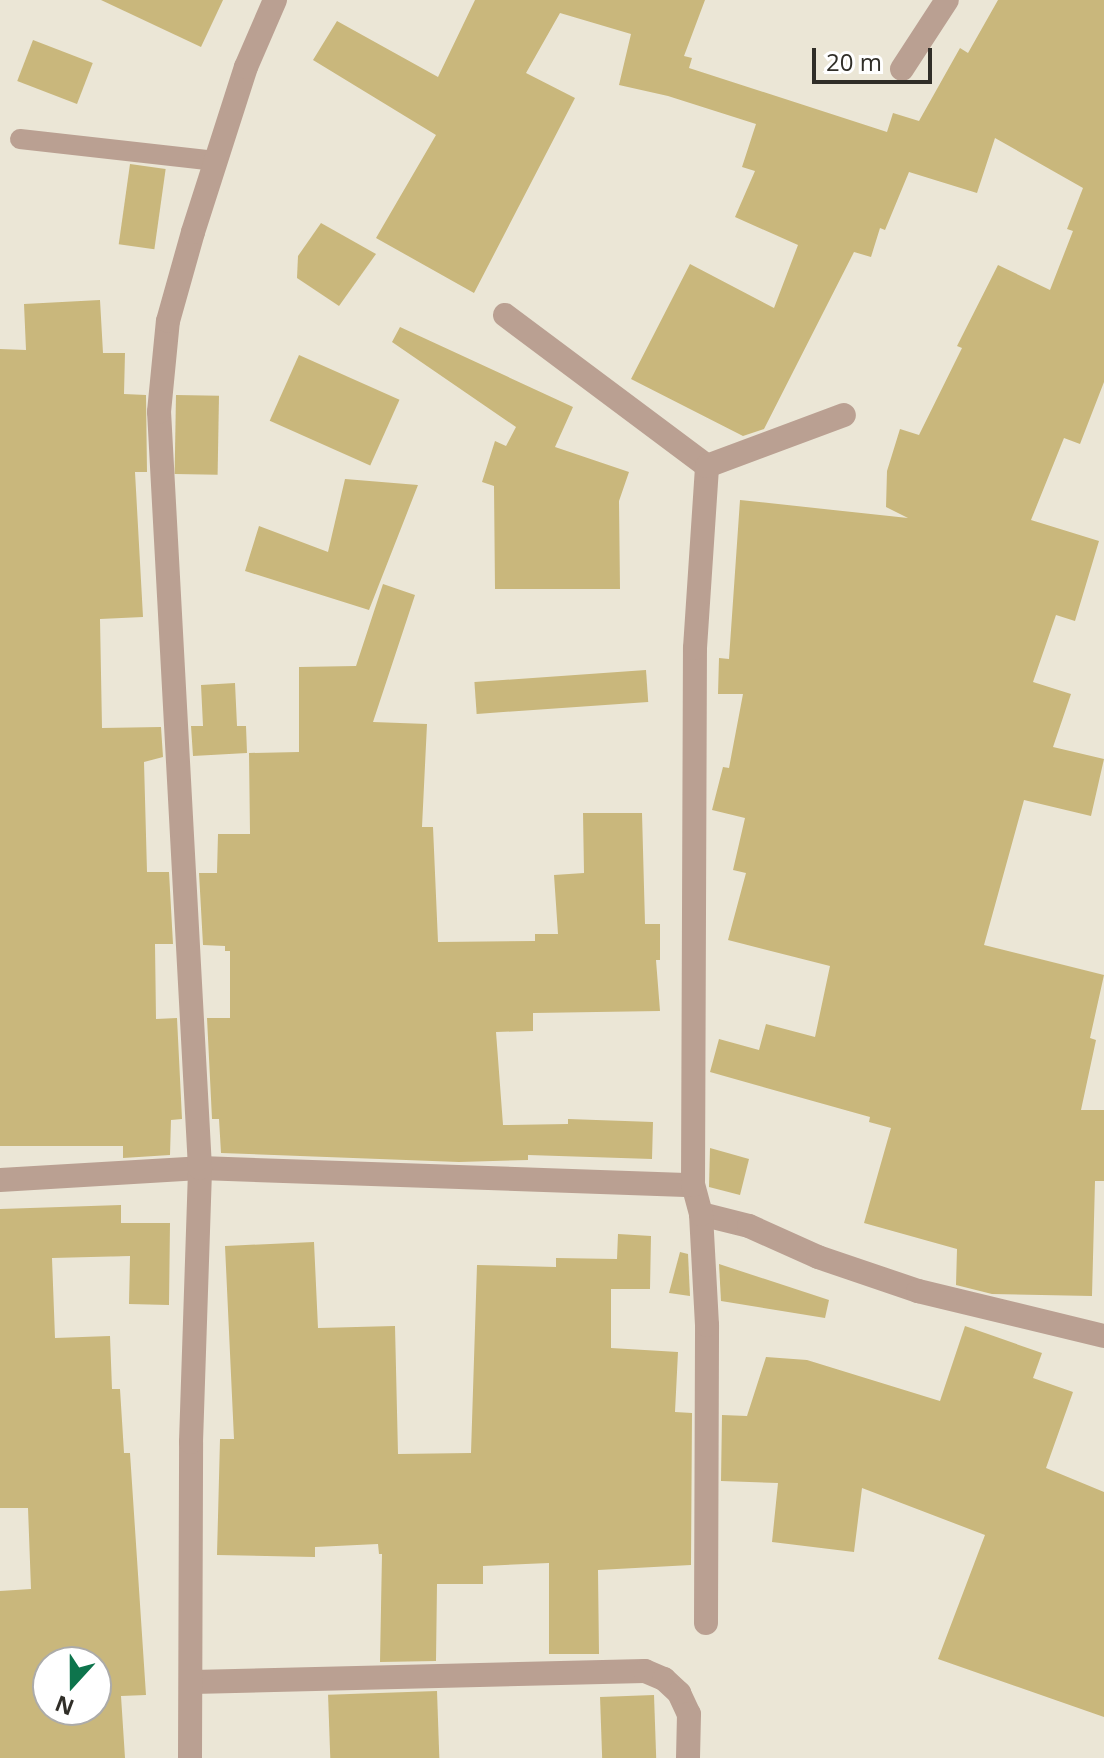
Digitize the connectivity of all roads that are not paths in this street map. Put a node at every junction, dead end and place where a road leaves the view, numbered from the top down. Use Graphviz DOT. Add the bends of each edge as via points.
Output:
graph roads {
  1 [pos="275,0"];
  2 [pos="947,0"];
  3 [pos="902,69"];
  4 [pos="20,139"];
  5 [pos="216,161"];
  6 [pos="505,315"];
  7 [pos="844,415"];
  8 [pos="707,466"];
  9 [pos="200,1168"];
  10 [pos="0,1180"];
  11 [pos="693,1185"];
  12 [pos="701,1214"];
  13 [pos="1104,1336"];
  14 [pos="706,1623"];
  15 [pos="193,1682"];
  16 [pos="190,1758"];
  17 [pos="688,1758"];
  1 -- 5 [label="street" via="246,67"];
  2 -- 3 [label="street"];
  4 -- 5 [label="lane"];
  5 -- 9 [label="street" via="168,321 159,412"];
  6 -- 8 [label="street"];
  7 -- 8 [label="street"];
  8 -- 11 [label="street" via="695,648"];
  9 -- 10 [label="street"];
  9 -- 11 [label="street"];
  9 -- 15 [label="street" via="191,1442"];
  11 -- 12 [label="street"];
  12 -- 13 [label="street" via="749,1226 818,1257 918,1291"];
  12 -- 14 [label="street" via="707,1325"];
  15 -- 16 [label="street"];
  15 -- 17 [label="street" via="645,1671 679,1693 689,1714"];
}
